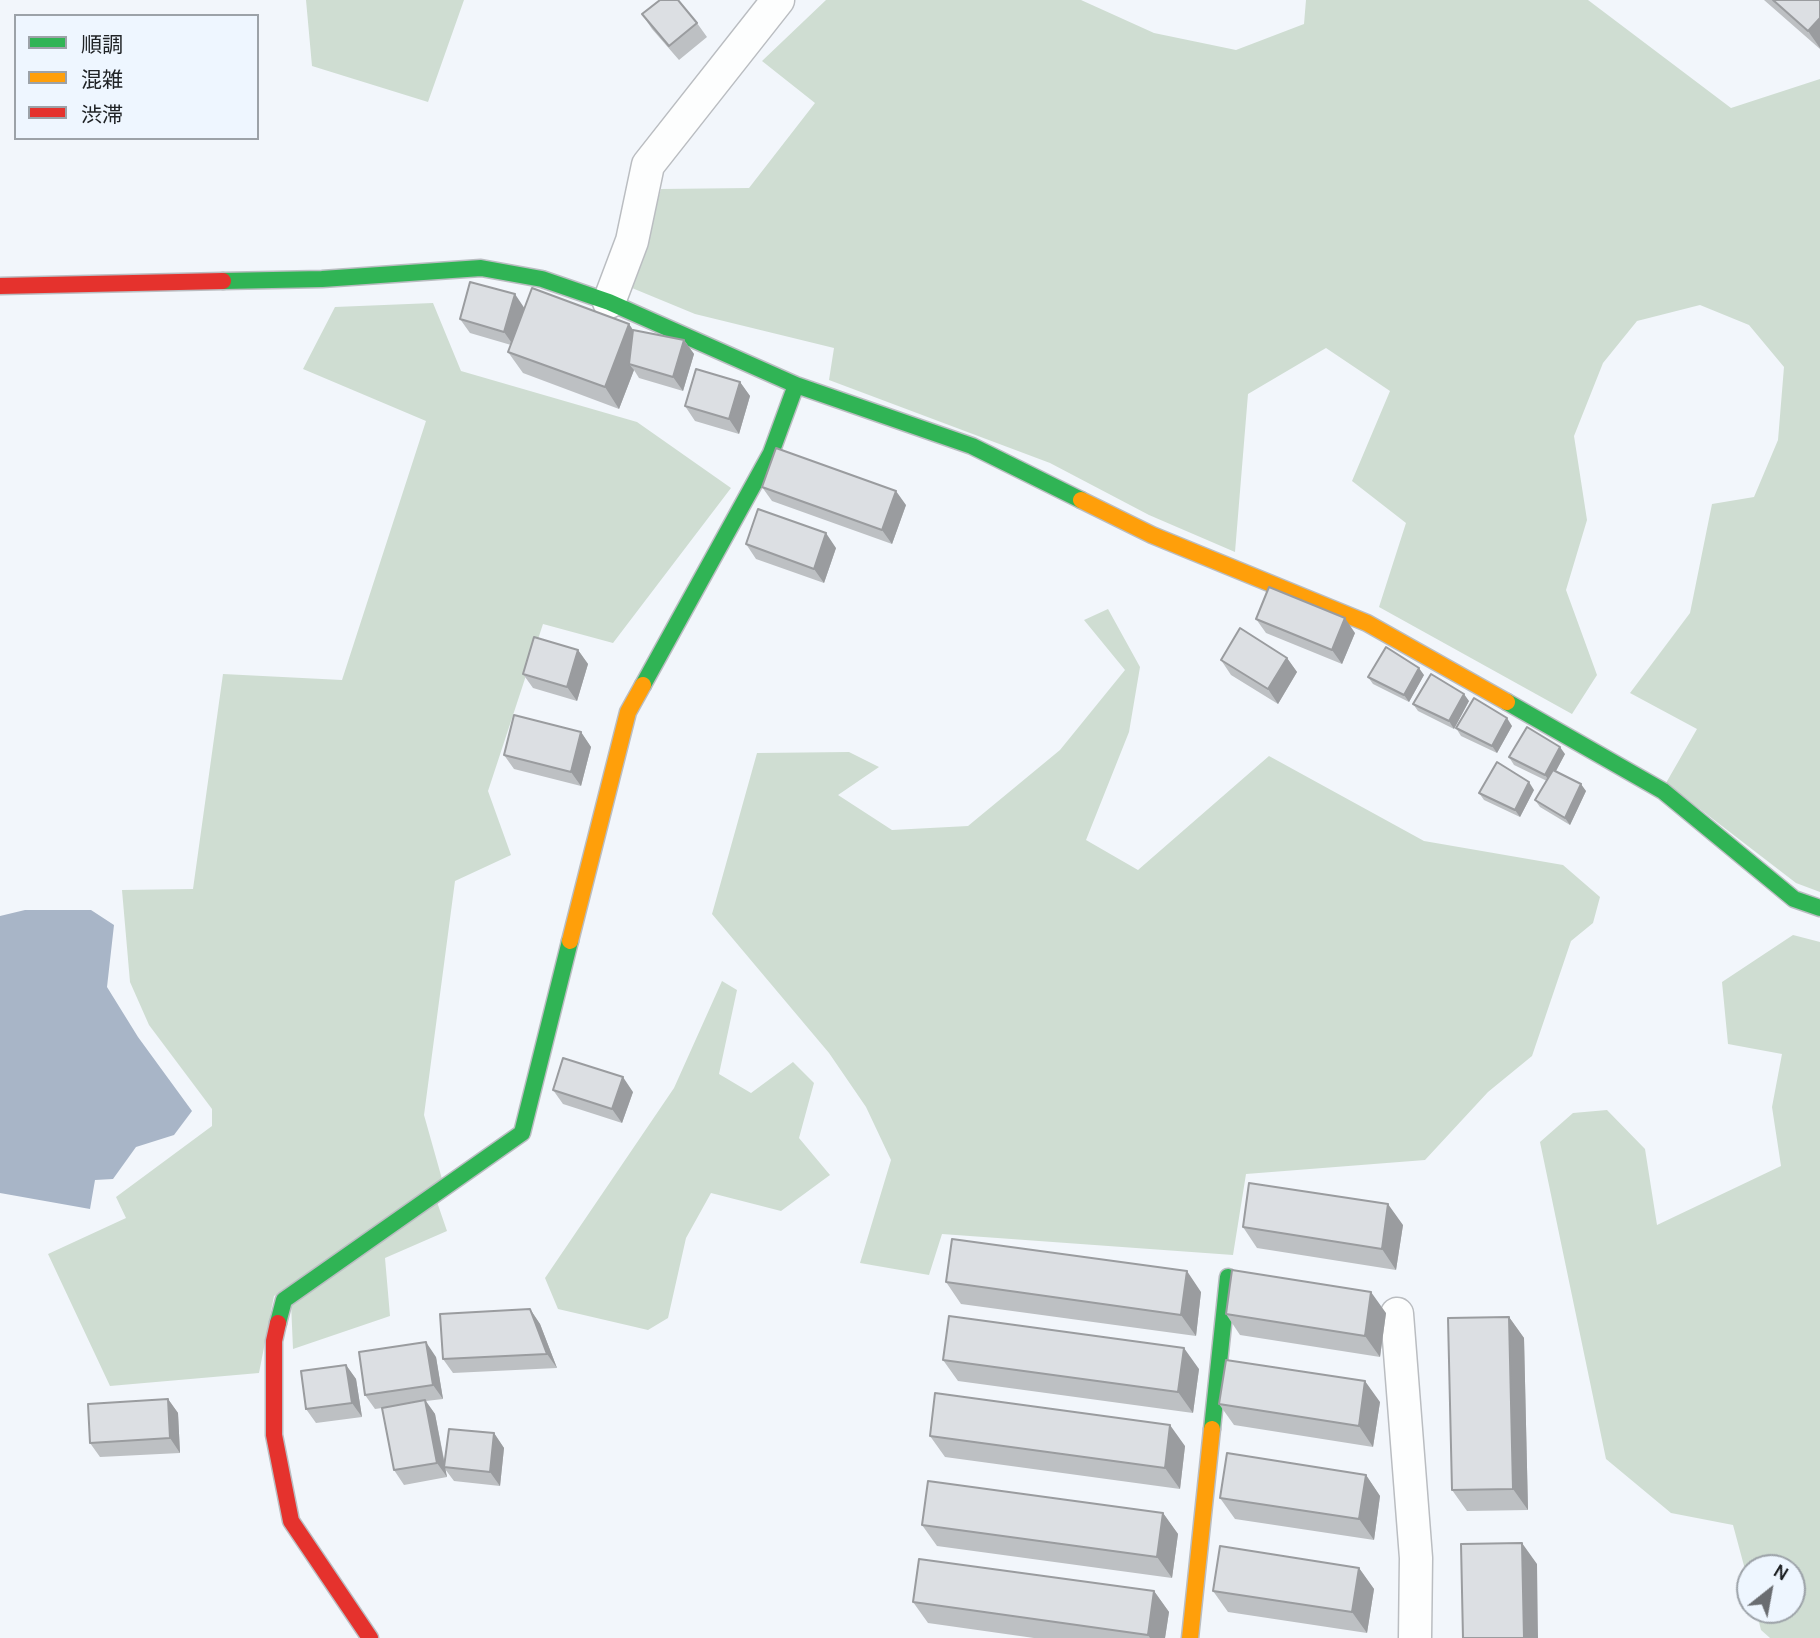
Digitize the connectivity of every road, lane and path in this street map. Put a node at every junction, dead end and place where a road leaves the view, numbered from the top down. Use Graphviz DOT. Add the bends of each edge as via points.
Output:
graph roads {
  1 [pos="778,0"];
  2 [pos="0,286"];
  3 [pos="609,302"];
  4 [pos="796,385"];
  5 [pos="1820,908"];
  6 [pos="1228,1277"];
  7 [pos="1397,1314"];
  8 [pos="370,1638"];
  9 [pos="1190,1638"];
  10 [pos="1415,1638"];
  1 -- 3 [label="street" via="648,165 632,241"];
  2 -- 3 [label="street" via="322,279 481,268 542,279"];
  3 -- 4 [label="street"];
  4 -- 5 [label="street" via="972,446 1152,535 1367,623 1663,791 1794,900"];
  4 -- 8 [label="street" via="771,453 628,712 522,1133 284,1300 274,1341 274,1435 291,1521"];
  6 -- 9 [label="street"];
  7 -- 10 [label="street" via="1416,1558"];
}
